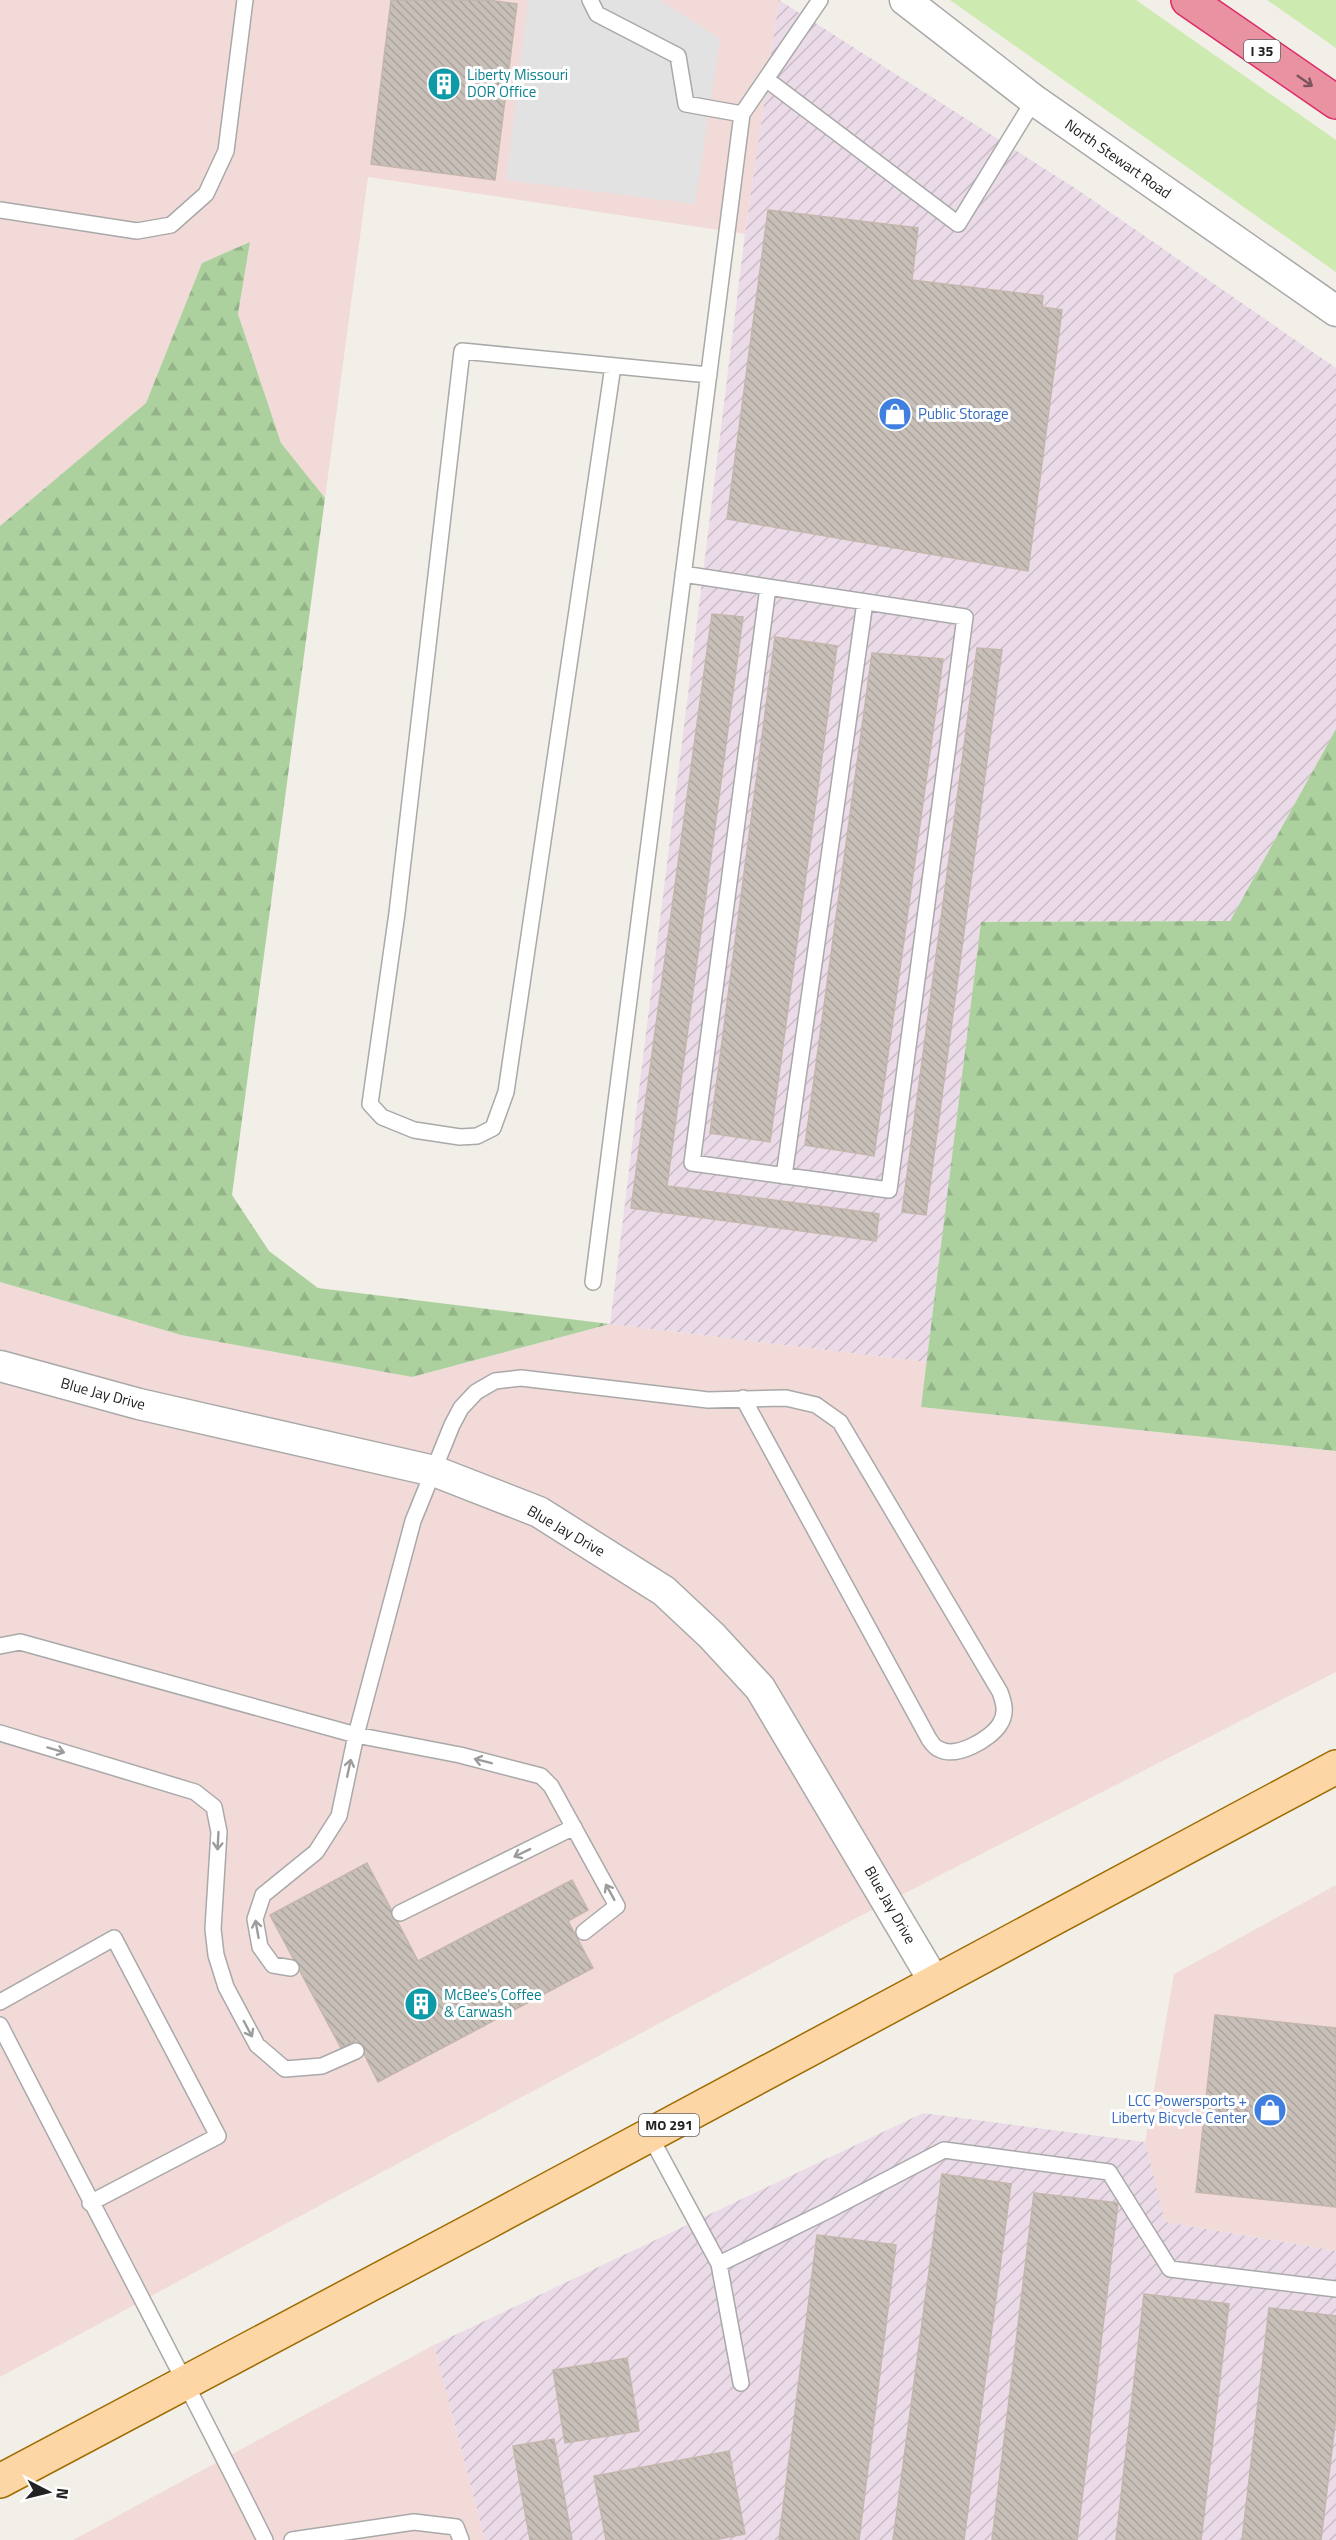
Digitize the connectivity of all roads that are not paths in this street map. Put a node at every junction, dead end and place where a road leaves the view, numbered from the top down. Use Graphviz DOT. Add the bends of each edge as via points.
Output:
graph roads {
  1 [pos="245,0"];
  2 [pos="590,0"];
  3 [pos="820,0"];
  4 [pos="904,0"];
  5 [pos="1188,0"];
  6 [pos="766,79"];
  7 [pos="1034,100"];
  8 [pos="1336,102"];
  9 [pos="742,114"];
  10 [pos="0,210"];
  11 [pos="1336,311"];
  12 [pos="613,366"];
  13 [pos="709,375"];
  14 [pos="683,574"];
  15 [pos="768,587"];
  16 [pos="865,602"];
  17 [pos="784,1176"];
  18 [pos="593,1282"];
  19 [pos="0,1366"];
  20 [pos="743,1398"];
  21 [pos="434,1471"];
  22 [pos="0,1646"];
  23 [pos="0,1732"];
  24 [pos="356,1735"];
  25 [pos="1336,1767"];
  26 [pos="574,1827"];
  27 [pos="400,1913"];
  28 [pos="584,1932"];
  29 [pos="291,1968"];
  30 [pos="934,1981"];
  31 [pos="0,2002"];
  32 [pos="0,2025"];
  33 [pos="356,2051"];
  34 [pos="650,2136"];
  35 [pos="90,2203"];
  36 [pos="719,2264"];
  37 [pos="1336,2289"];
  38 [pos="186,2383"];
  39 [pos="741,2383"];
  40 [pos="0,2481"];
  41 [pos="265,2540"];
  42 [pos="292,2540"];
  43 [pos="461,2540"];
  1 -- 10 [label="lane" via="226,151 206,194 171,225 138,231"];
  2 -- 9 [label="lane" via="597,14 678,56 686,104"];
  3 -- 6 [label="lane"];
  4 -- 7 [label="street, North Stewart Road"];
  5 -- 8 [label="highway, I 35, one-way"];
  6 -- 7 [label="lane" via="958,224"];
  6 -- 9 [label="lane"];
  7 -- 11 [label="street, North Stewart Road"];
  9 -- 13 [label="lane"];
  12 -- 12 [label="lane" via="462,351 370,1104 382,1117 414,1130 477,1136 493,1128 507,1092"];
  12 -- 13 [label="lane"];
  13 -- 14 [label="lane"];
  14 -- 15 [label="lane"];
  14 -- 18 [label="lane"];
  15 -- 16 [label="lane"];
  15 -- 17 [label="lane" via="692,1163"];
  16 -- 17 [label="lane"];
  16 -- 17 [label="lane" via="965,617 889,1190"];
  19 -- 21 [label="street, Blue Jay Drive" via="138,1404"];
  20 -- 20 [label="lane" via="786,1398 816,1405 840,1422 1000,1692 1005,1708 1001,1723 992,1734 954,1752 939,1750 929,1739"];
  20 -- 21 [label="lane" via="708,1400 521,1378 495,1381 460,1408"];
  21 -- 24 [label="lane" via="413,1521"];
  21 -- 30 [label="street, Blue Jay Drive" via="539,1512 664,1591 712,1636 760,1688"];
  22 -- 24 [label="lane" via="20,1642"];
  23 -- 33 [label="lane, one-way" via="195,1792 214,1807 219,1832 213,1929 216,1954 226,1988 257,2045 285,2069 322,2066"];
  26 -- 24 [label="lane, one-way" via="541,1776"];
  29 -- 24 [label="lane, one-way" via="273,1965 260,1947 255,1920 263,1895 316,1852 339,1816"];
  25 -- 30 [label="main road, MO 291"];
  26 -- 27 [label="lane, one-way"];
  28 -- 26 [label="lane, one-way" via="617,1906"];
  30 -- 34 [label="main road, MO 291"];
  31 -- 35 [label="lane" via="114,1938 218,2136"];
  32 -- 35 [label="lane"];
  34 -- 36 [label="lane"];
  34 -- 38 [label="main road, MO 291"];
  35 -- 38 [label="lane"];
  36 -- 37 [label="lane" via="944,2150 1109,2172 1170,2269"];
  36 -- 39 [label="lane"];
  38 -- 40 [label="main road, MO 291"];
  38 -- 41 [label="lane"];
  42 -- 43 [label="lane" via="414,2522 456,2527"];
}
